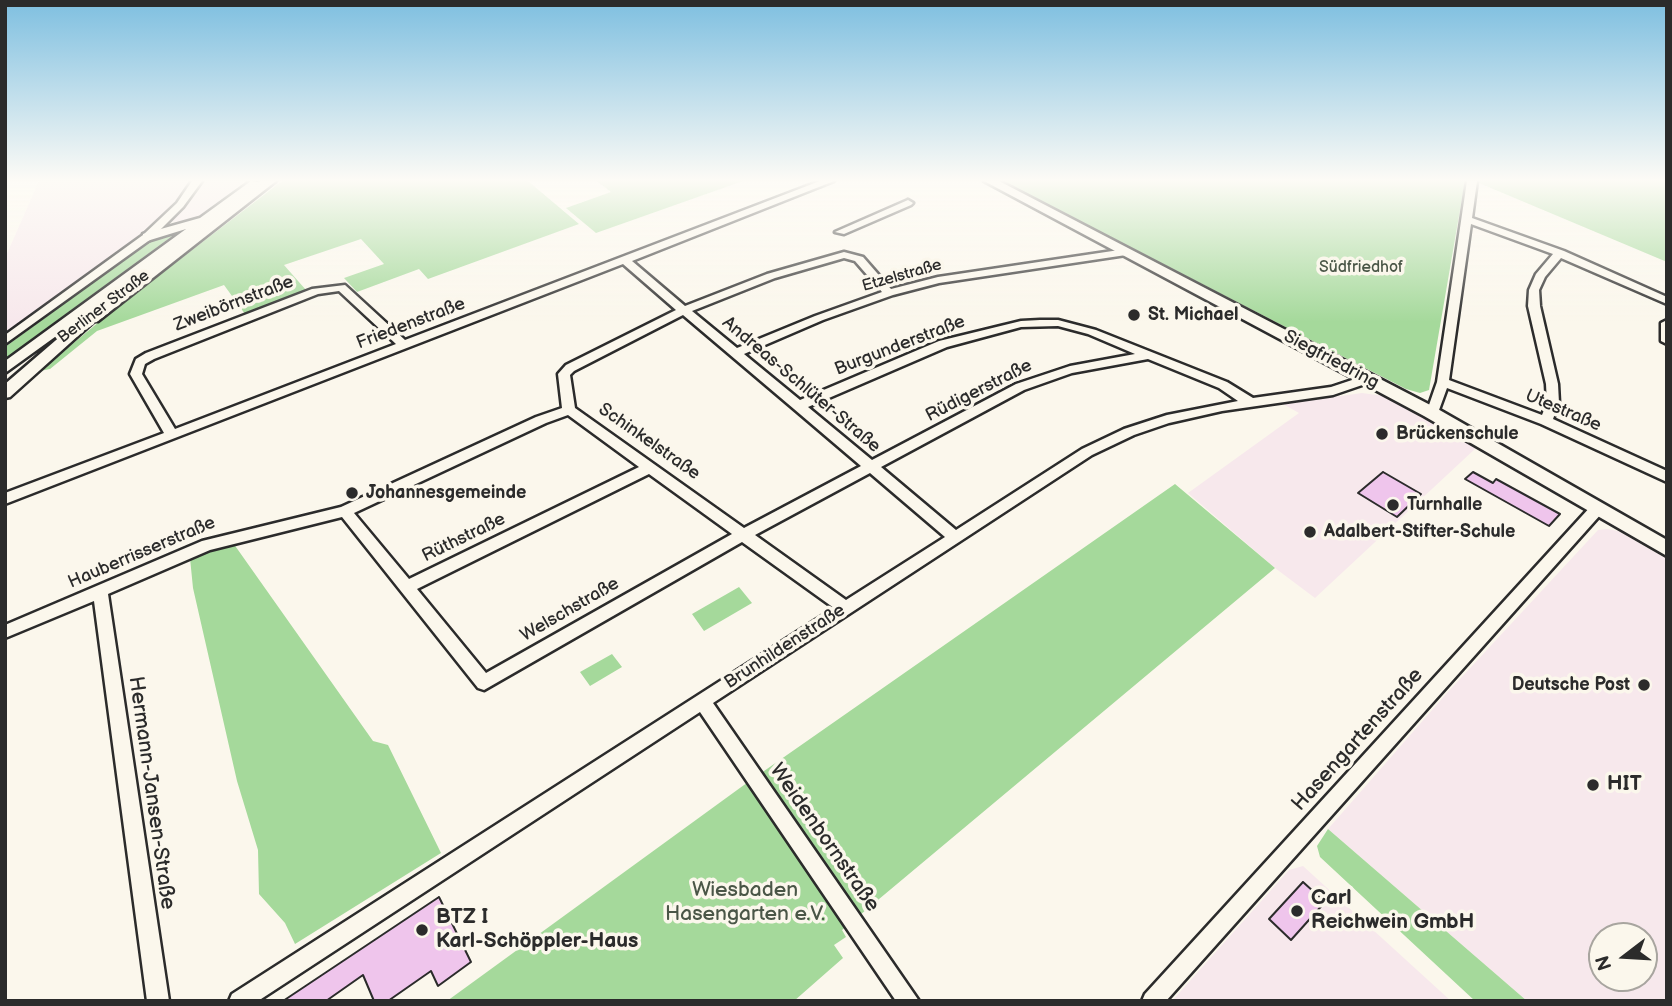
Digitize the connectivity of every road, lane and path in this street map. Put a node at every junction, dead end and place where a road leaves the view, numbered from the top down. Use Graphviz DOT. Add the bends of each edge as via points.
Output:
graph roads {
  1 [pos="156,228"];
  2 [pos="176,228"];
  3 [pos="195,228"];
  4 [pos="203,228"];
  5 [pos="707,228"];
  6 [pos="850,228"];
  7 [pos="1080,228"];
  8 [pos="1465,228"];
  9 [pos="1491,228"];
  10 [pos="840,232"];
  11 [pos="147,237"];
  12 [pos="1126,252"];
  13 [pos="1560,253"];
  14 [pos="624,260"];
  15 [pos="889,293"];
  16 [pos="1667,301"];
  17 [pos="684,310"];
  18 [pos="92,317"];
  19 [pos="1667,323"];
  20 [pos="5,341"];
  21 [pos="1667,341"];
  22 [pos="404,345"];
  23 [pos="735,353"];
  24 [pos="1149,355"];
  25 [pos="5,368"];
  26 [pos="1367,379"];
  27 [pos="5,381"];
  28 [pos="1443,382"];
  29 [pos="5,393"];
  30 [pos="1251,403"];
  31 [pos="798,406"];
  32 [pos="569,410"];
  33 [pos="1430,412"];
  34 [pos="1546,421"];
  35 [pos="172,435"];
  36 [pos="651,467"];
  37 [pos="871,467"];
  38 [pos="1667,477"];
  39 [pos="5,499"];
  40 [pos="1597,509"];
  41 [pos="345,511"];
  42 [pos="745,534"];
  43 [pos="956,537"];
  44 [pos="1667,550"];
  45 [pos="407,587"];
  46 [pos="100,591"];
  47 [pos="846,608"];
  48 [pos="5,632"];
  49 [pos="702,701"];
  50 [pos="158,1001"];
  51 [pos="239,1001"];
  52 [pos="909,1001"];
  53 [pos="1152,1001"];
  1 -- 11 [label="street"];
  2 -- 11 [label="main road"];
  3 -- 25 [label="main road, Berliner Straße"];
  4 -- 18 [label="highway, Berliner Straße"];
  5 -- 14 [label="street, Friedenstraße"];
  6 -- 10 [label="street"];
  7 -- 12 [label="main road, Siegfriedring"];
  8 -- 28 [label="street"];
  9 -- 13 [label="street"];
  11 -- 20 [label="street"];
  12 -- 15 [label="street, Etzelstraße" via="939,280"];
  12 -- 26 [label="main road, Siegfriedring"];
  13 -- 16 [label="street"];
  13 -- 34 [label="street" via="1534,290 1552,384 1553,404"];
  14 -- 17 [label="street, Andreas-Schlüter-Straße"];
  14 -- 22 [label="street, Friedenstraße"];
  15 -- 17 [label="street" via="859,259 849,255 771,276"];
  15 -- 23 [label="street, Etzelstraße"];
  17 -- 23 [label="street, Andreas-Schlüter-Straße"];
  17 -- 32 [label="street, Schinkelstraße" via="567,370"];
  18 -- 27 [label="main road, Berliner Straße"];
  18 -- 29 [label="main road"];
  19 -- 21 [label="street"];
  22 -- 35 [label="street, Friedenstraße"];
  22 -- 35 [label="street, Zweibörnstraße" via="341,287 316,291 150,355 136,367 136,374"];
  23 -- 31 [label="street, Andreas-Schlüter-Straße"];
  24 -- 30 [label="street, Burgunderstraße" via="1223,385"];
  24 -- 31 [label="street, Burgunderstraße" via="1077,326 1021,324 943,344"];
  24 -- 37 [label="street, Rüdigerstraße" via="1043,377"];
  26 -- 30 [label="street, Brunhildenstraße" via="1333,391"];
  26 -- 33 [label="main road, Siegfriedring"];
  28 -- 33 [label="street"];
  28 -- 34 [label="street, Utestraße"];
  30 -- 43 [label="street, Brunhildenstraße" via="1167,419 1116,437"];
  31 -- 37 [label="street, Andreas-Schlüter-Straße"];
  32 -- 36 [label="street, Schinkelstraße"];
  32 -- 41 [label="street, Hauberrisserstraße"];
  33 -- 40 [label="main road, Siegfriedring"];
  34 -- 38 [label="street, Utestraße"];
  35 -- 39 [label="street, Friedenstraße"];
  36 -- 42 [label="street, Schinkelstraße"];
  36 -- 45 [label="street, Rüthstraße"];
  37 -- 42 [label="street, Welschstraße"];
  37 -- 43 [label="street, Andreas-Schlüter-Straße"];
  40 -- 44 [label="main road, Siegfriedring"];
  40 -- 53 [label="street, Hasengartenstraße"];
  41 -- 45 [label="street, Welschstraße"];
  41 -- 46 [label="street, Hauberrisserstraße" via="225,539"];
  42 -- 45 [label="street, Welschstraße" via="484,683"];
  42 -- 47 [label="street, Schinkelstraße"];
  43 -- 47 [label="street, Brunhildenstraße"];
  46 -- 48 [label="street, Hauberrisserstraße"];
  46 -- 50 [label="street, Hermann-Jansen-Straße"];
  47 -- 49 [label="street, Brunhildenstraße"];
  49 -- 51 [label="street, Brunhildenstraße"];
  49 -- 52 [label="street, Weidenbornstraße"];
}
